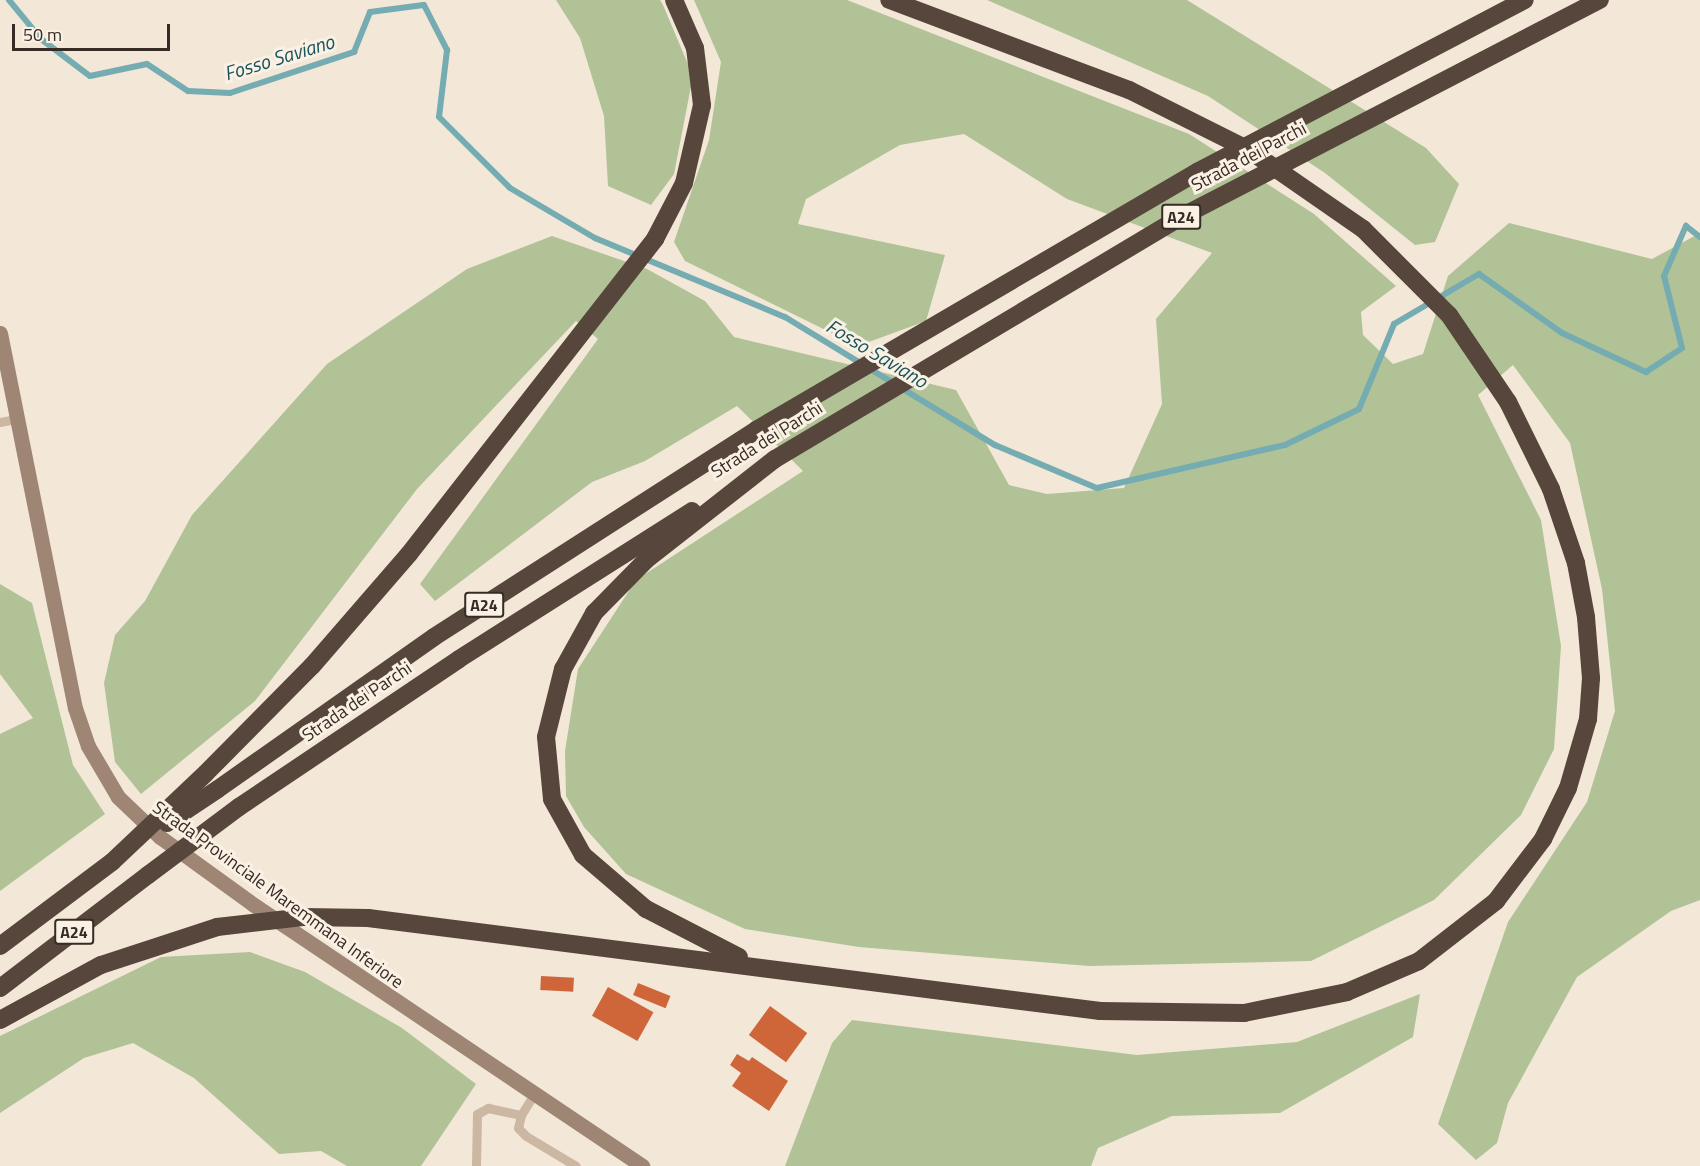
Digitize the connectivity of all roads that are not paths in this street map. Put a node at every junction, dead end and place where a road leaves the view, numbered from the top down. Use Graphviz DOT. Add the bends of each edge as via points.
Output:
graph roads {
  1 [pos="674,0"];
  2 [pos="889,0"];
  3 [pos="1525,0"];
  4 [pos="1600,0"];
  5 [pos="0,333"];
  6 [pos="16,419"];
  7 [pos="0,422"];
  8 [pos="775,459"];
  9 [pos="112,862"];
  10 [pos="0,946"];
  11 [pos="752,963"];
  12 [pos="0,988"];
  13 [pos="0,1020"];
  14 [pos="533,1096"];
  15 [pos="521,1115"];
  16 [pos="476,1166"];
  17 [pos="576,1166"];
  18 [pos="642,1166"];
  1 -- 9 [label="highway, bridge" via="692,36 702,93 696,142 684,183 656,239 371,599 206,773"];
  2 -- 11 [label="highway" via="1112,83 1193,120 1291,176 1381,245 1449,315 1496,383 1544,474 1568,538 1586,617 1591,696 1577,764 1549,828 1509,887 1461,932 1409,967 1355,989 1279,1008 1209,1015 1100,1011"];
  3 -- 9 [label="highway, Strada dei Parchi / A24, bridge" via="1197,172 756,430 434,637"];
  4 -- 8 [label="highway, Strada dei Parchi / A24, bridge" via="1170,224"];
  5 -- 6 [label="main road, Strada Provinciale Maremmana Inferiore"];
  6 -- 7 [label="lane"];
  6 -- 14 [label="main road, Strada Provinciale Maremmana Inferiore" via="75,708 105,778 129,810 160,837 352,973"];
  8 -- 11 [label="highway" via="639,566 594,613 563,669 547,725 545,750 556,811 590,864 646,909"];
  8 -- 12 [label="highway, Strada dei Parchi / A24, bridge" via="459,659 239,807"];
  9 -- 10 [label="highway, Strada dei Parchi / A24"];
  11 -- 13 [label="highway, bridge" via="368,918 304,917 217,927 101,965"];
  14 -- 15 [label="lane"];
  14 -- 18 [label="main road, Strada Provinciale Maremmana Inferiore"];
  15 -- 16 [label="lane" via="488,1108 477,1114"];
  15 -- 17 [label="lane" via="518,1128 526,1137"];
}
